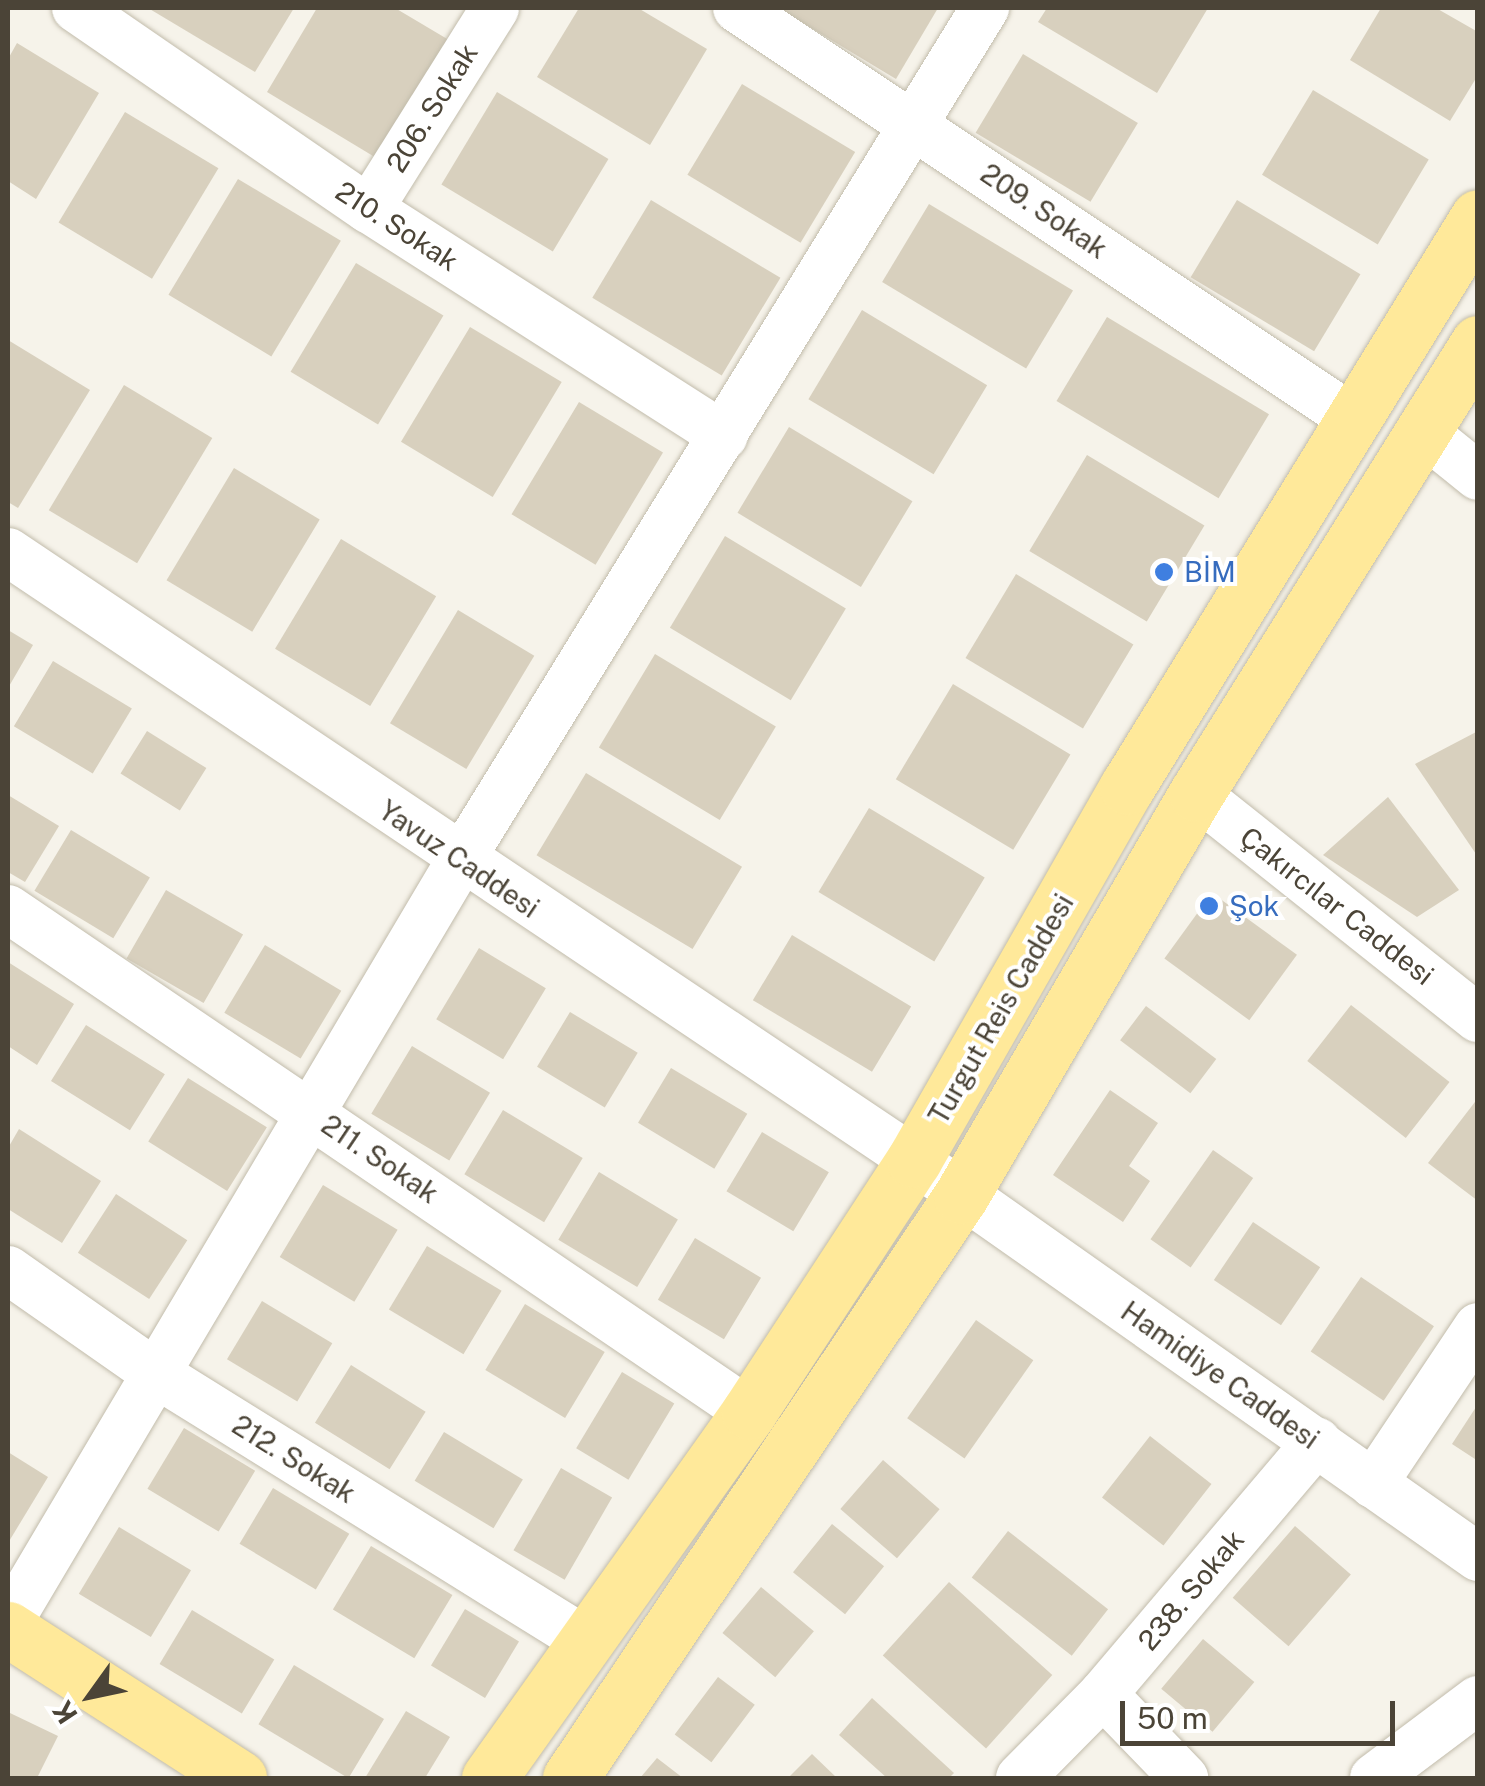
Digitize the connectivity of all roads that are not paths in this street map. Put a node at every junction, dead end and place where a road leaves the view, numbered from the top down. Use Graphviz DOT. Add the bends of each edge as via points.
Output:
graph roads {
  1 [pos="76,8"];
  2 [pos="495,8"];
  3 [pos="737,8"];
  4 [pos="986,8"];
  5 [pos="916,124"];
  6 [pos="369,209"];
  7 [pos="1478,217"];
  8 [pos="1478,343"];
  9 [pos="1350,417"];
  10 [pos="1421,430"];
  11 [pos="724,436"];
  12 [pos="1478,476"];
  13 [pos="8,552"];
  14 [pos="1196,794"];
  15 [pos="460,861"];
  16 [pos="8,909"];
  17 [pos="1478,1018"];
  18 [pos="314,1114"];
  19 [pos="914,1160"];
  20 [pos="961,1196"];
  21 [pos="8,1270"];
  22 [pos="1478,1326"];
  23 [pos="156,1373"];
  24 [pos="749,1412"];
  25 [pos="1317,1442"];
  26 [pos="1374,1484"];
  27 [pos="1478,1557"];
  28 [pos="8,1626"];
  29 [pos="586,1640"];
  30 [pos="1102,1694"];
  31 [pos="1478,1700"];
  32 [pos="238,1778"];
  33 [pos="489,1778"];
  34 [pos="570,1778"];
  35 [pos="1020,1778"];
  36 [pos="1184,1778"];
  37 [pos="1374,1778"];
  1 -- 6 [label="street, 210. Sokak"];
  2 -- 6 [label="street, 206. Sokak"];
  3 -- 5 [label="street, 209. Sokak"];
  4 -- 5 [label="street"];
  5 -- 9 [label="street, 209. Sokak"];
  5 -- 11 [label="street"];
  6 -- 11 [label="street, 210. Sokak"];
  7 -- 9 [label="main road, Turgut Reis Caddesi"];
  8 -- 10 [label="main road"];
  9 -- 19 [label="main road, Turgut Reis Caddesi" via="1127,787"];
  10 -- 12 [label="street"];
  10 -- 14 [label="main road"];
  11 -- 15 [label="street"];
  13 -- 15 [label="street, Yavuz Caddesi"];
  14 -- 17 [label="street, Çakırcılar Caddesi"];
  14 -- 20 [label="main road"];
  15 -- 18 [label="street"];
  15 -- 19 [label="street, Yavuz Caddesi"];
  16 -- 18 [label="street, 211. Sokak"];
  18 -- 23 [label="street"];
  18 -- 24 [label="street, 211. Sokak"];
  19 -- 20 [label="street, Yavuz Caddesi"];
  19 -- 24 [label="main road, Turgut Reis Caddesi"];
  20 -- 25 [label="street, Hamidiye Caddesi"];
  20 -- 34 [label="main road"];
  21 -- 23 [label="street, 212. Sokak"];
  22 -- 26 [label="street"];
  23 -- 28 [label="street"];
  23 -- 29 [label="street, 212. Sokak"];
  24 -- 29 [label="main road, Turgut Reis Caddesi"];
  25 -- 26 [label="street, Hamidiye Caddesi"];
  25 -- 30 [label="street, 238. Sokak"];
  26 -- 27 [label="street, Hamidiye Caddesi"];
  28 -- 32 [label="main road"];
  29 -- 33 [label="main road, Turgut Reis Caddesi"];
  30 -- 35 [label="street, 238. Sokak"];
  30 -- 36 [label="street"];
  31 -- 37 [label="street"];
}
